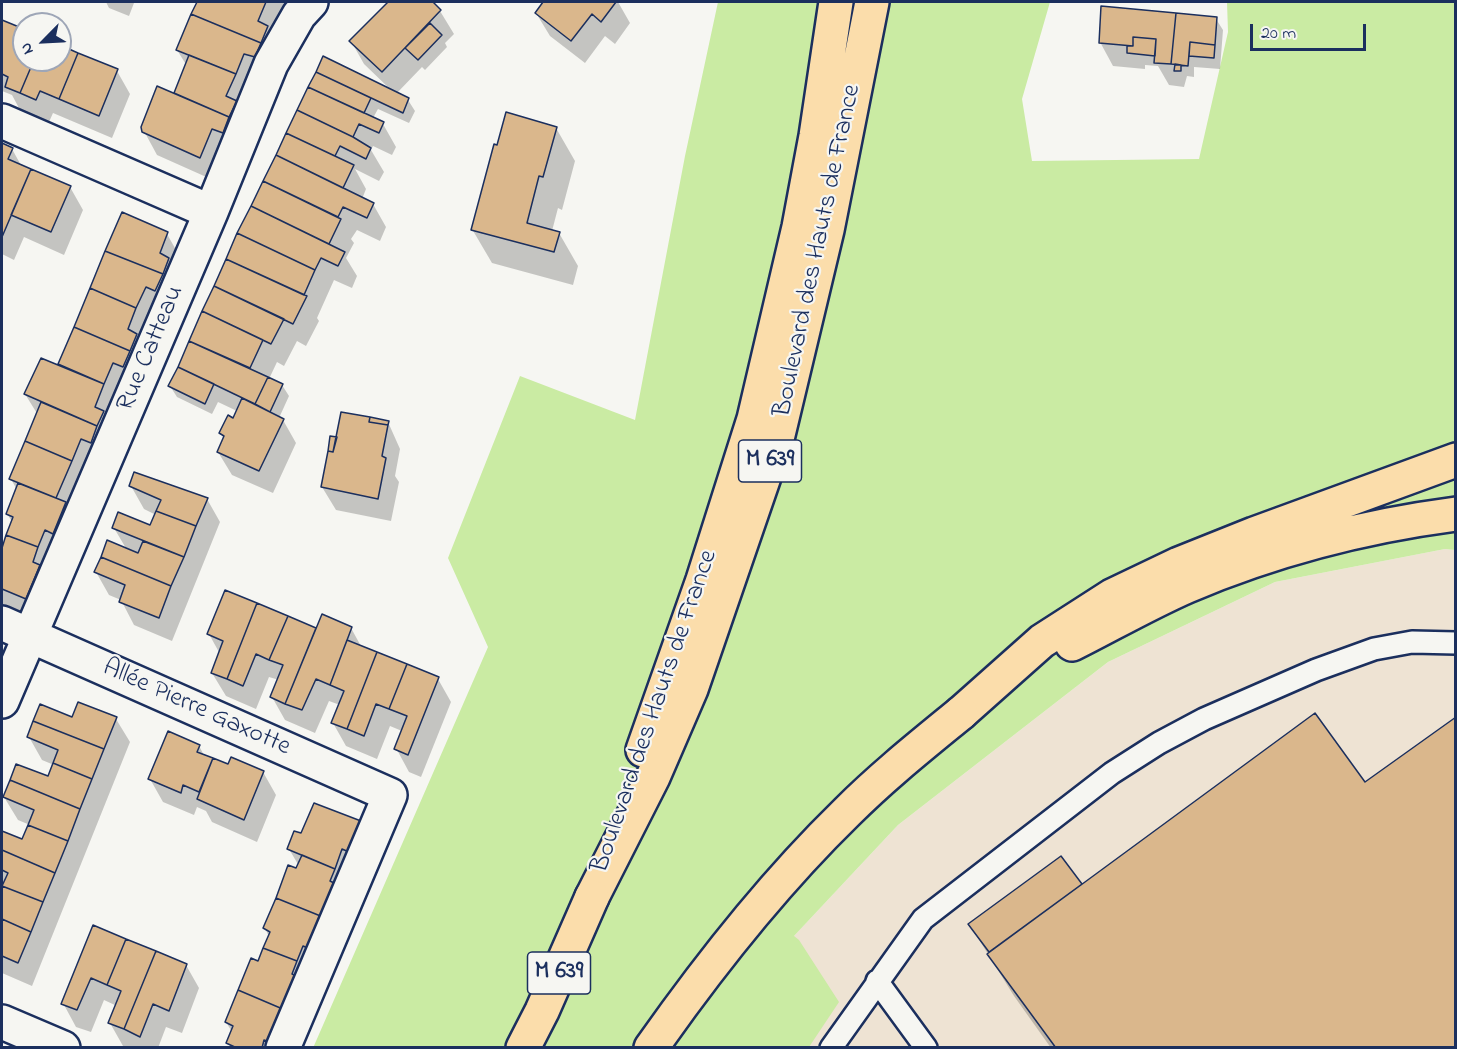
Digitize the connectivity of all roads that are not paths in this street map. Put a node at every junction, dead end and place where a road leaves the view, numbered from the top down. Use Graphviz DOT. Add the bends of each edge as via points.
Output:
graph roads {
  1 [pos="311,2"];
  2 [pos="836,2"];
  3 [pos="872,2"];
  4 [pos="2,121"];
  5 [pos="211,212"];
  6 [pos="1455,460"];
  7 [pos="1455,514"];
  8 [pos="15,629"];
  9 [pos="1455,643"];
  10 [pos="2,701"];
  11 [pos="961,712"];
  12 [pos="592,897"];
  13 [pos="878,981"];
  14 [pos="2,1022"];
  15 [pos="63,1047"];
  16 [pos="283,1047"];
  17 [pos="523,1047"];
  18 [pos="651,1047"];
  19 [pos="831,1047"];
  20 [pos="926,1047"];
  1 -- 5 [label="street, Rue Catteau" via="271,64"];
  2 -- 12 [label="main road, Boulevard des Hauts de France / M 639" via="799,227 754,419 703,580"];
  3 -- 12 [label="main road, Boulevard des Hauts de France / M 639" via="827,230 777,439 691,689 653,777"];
  4 -- 5 [label="street"];
  5 -- 8 [label="street, Rue Catteau"];
  6 -- 11 [label="main road" via="1254,534 1113,596 1042,641"];
  7 -- 11 [label="main road" via="1344,534 1240,565 1185,587 1046,659"];
  8 -- 10 [label="street, Rue Catteau"];
  8 -- 16 [label="street, Allée Pierre Gaxotte" via="390,795"];
  9 -- 13 [label="lane" via="1412,642 1374,649 1316,670 1159,743 1112,773 923,919"];
  11 -- 18 [label="main road" via="848,811 793,867 732,937"];
  12 -- 17 [label="main road, Boulevard des Hauts de France / M 639"];
  13 -- 19 [label="lane"];
  13 -- 20 [label="lane"];
  14 -- 15 [label="street"];
}
